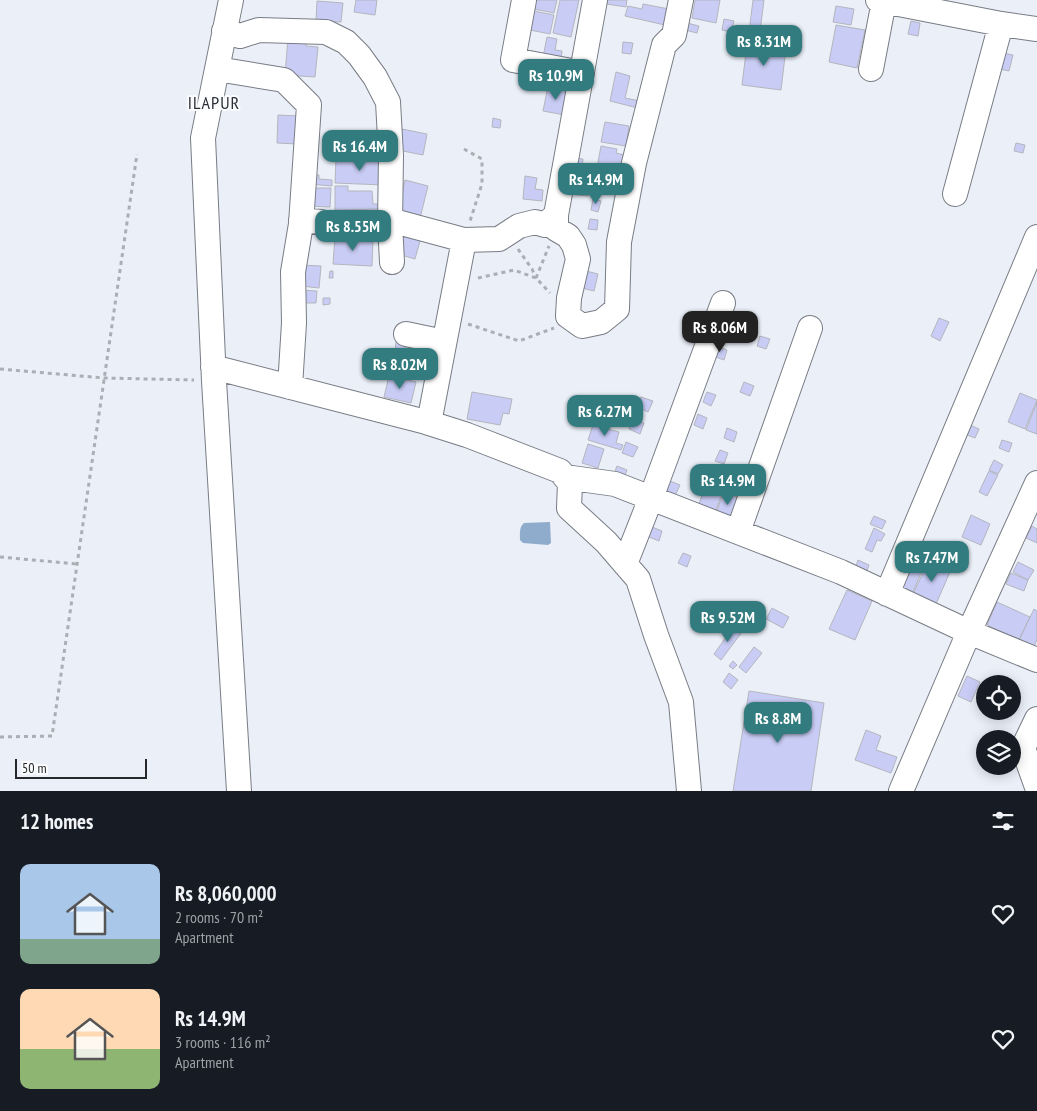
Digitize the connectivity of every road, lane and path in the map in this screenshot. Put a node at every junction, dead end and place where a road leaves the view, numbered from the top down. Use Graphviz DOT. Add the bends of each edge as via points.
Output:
graph roads {
  1 [pos="231,0"];
  2 [pos="524,0"];
  3 [pos="595,0"];
  4 [pos="682,0"];
  5 [pos="881,1"];
  6 [pos="1001,24"];
  7 [pos="1037,29"];
  8 [pos="224,31"];
  9 [pos="217,69"];
  10 [pos="871,69"];
  11 [pos="582,73"];
  12 [pos="464,149"];
  13 [pos="137,154"];
  14 [pos="955,194"];
  15 [pos="390,220"];
  16 [pos="556,222"];
  17 [pos="1037,236"];
  18 [pos="499,239"];
  19 [pos="464,240"];
  20 [pos="392,262"];
  21 [pos="536,278"];
  22 [pos="454,292"];
  23 [pos="723,303"];
  24 [pos="571,314"];
  25 [pos="810,328"];
  26 [pos="406,334"];
  27 [pos="445,337"];
  28 [pos="0,369"];
  29 [pos="213,374"];
  30 [pos="104,378"];
  31 [pos="290,387"];
  32 [pos="429,423"];
  33 [pos="565,477"];
  34 [pos="1037,483"];
  35 [pos="651,498"];
  36 [pos="738,532"];
  37 [pos="0,557"];
  38 [pos="77,564"];
  39 [pos="625,564"];
  40 [pos="887,594"];
  41 [pos="969,632"];
  42 [pos="1037,660"];
  43 [pos="1037,719"];
  44 [pos="0,737"];
  45 [pos="1037,787"];
  46 [pos="239,791"];
  47 [pos="689,791"];
  48 [pos="901,791"];
  1 -- 8 [label="street"];
  2 -- 11 [label="street" via="513,60"];
  3 -- 11 [label="street"];
  4 -- 24 [label="street" via="674,35 664,45 634,163 619,242 617,309 601,322 582,326"];
  5 -- 6 [label="street"];
  5 -- 10 [label="street"];
  6 -- 7 [label="street"];
  6 -- 14 [label="street"];
  8 -- 9 [label="street"];
  8 -- 15 [label="street" via="240,36 260,30 326,32 346,42 359,55 388,102"];
  9 -- 29 [label="street" via="203,138"];
  9 -- 31 [label="street" via="284,80 309,105 311,221 293,272"];
  11 -- 16 [label="street"];
  12 -- 19 [label="path" via="482,159 482,184"];
  13 -- 30 [label="path"];
  15 -- 19 [label="street"];
  15 -- 20 [label="street"];
  16 -- 18 [label="street" via="520,226"];
  16 -- 21 [label="path"];
  16 -- 24 [label="street" via="574,244 578,259 570,298"];
  17 -- 40 [label="street"];
  18 -- 19 [label="street"];
  18 -- 21 [label="path" via="517,249"];
  19 -- 22 [label="street"];
  21 -- 22 [label="path" via="514,270 480,276"];
  21 -- 24 [label="path"];
  22 -- 27 [label="street"];
  23 -- 35 [label="street"];
  24 -- 27 [label="path" via="548,330 519,341 462,321"];
  25 -- 36 [label="street"];
  26 -- 27 [label="street"];
  27 -- 32 [label="street"];
  28 -- 30 [label="path"];
  29 -- 30 [label="path"];
  29 -- 31 [label="street"];
  29 -- 46 [label="street"];
  30 -- 38 [label="path"];
  31 -- 32 [label="street"];
  32 -- 33 [label="street" via="467,434 560,471"];
  33 -- 35 [label="street" via="615,484"];
  33 -- 39 [label="street" via="570,483 569,508"];
  34 -- 41 [label="street"];
  35 -- 36 [label="street"];
  35 -- 39 [label="street"];
  36 -- 40 [label="street" via="841,572"];
  37 -- 38 [label="path"];
  38 -- 44 [label="path" via="52,736"];
  39 -- 47 [label="street" via="638,579 681,702"];
  40 -- 41 [label="street"];
  41 -- 42 [label="street"];
  41 -- 48 [label="street"];
  43 -- 45 [label="street" via="1023,748"];
}
